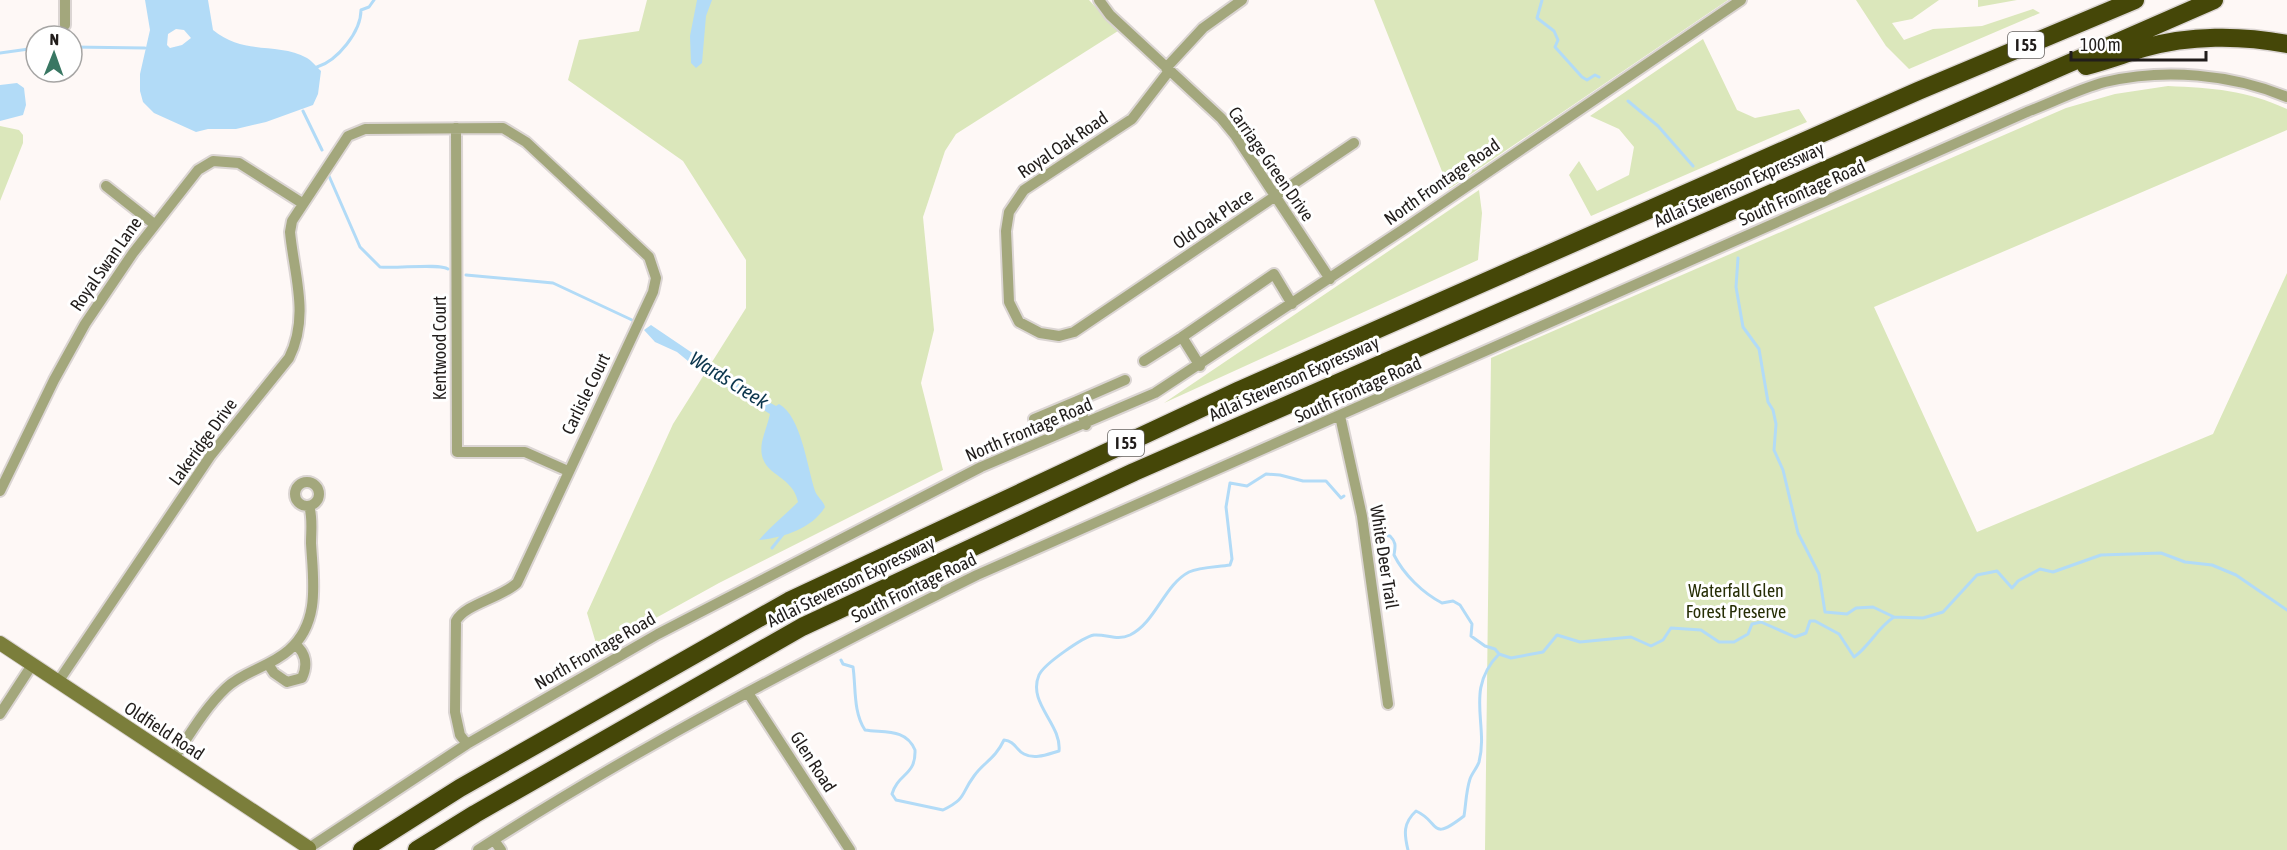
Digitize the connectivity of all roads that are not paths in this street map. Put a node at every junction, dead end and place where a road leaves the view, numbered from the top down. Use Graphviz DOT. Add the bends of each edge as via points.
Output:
graph roads {
  1 [pos="65,0"];
  2 [pos="1099,0"];
  3 [pos="1242,0"];
  4 [pos="1741,0"];
  5 [pos="2106,0"];
  6 [pos="2135,0"];
  7 [pos="2214,0"];
  8 [pos="64,24"];
  9 [pos="2044,38"];
  10 [pos="2287,44"];
  11 [pos="1167,70"];
  12 [pos="2015,87"];
  13 [pos="2287,97"];
  14 [pos="456,128"];
  15 [pos="1354,143"];
  16 [pos="106,186"];
  17 [pos="1276,196"];
  18 [pos="302,202"];
  19 [pos="154,224"];
  20 [pos="1329,279"];
  21 [pos="1292,304"];
  22 [pos="1092,322"];
  23 [pos="1182,337"];
  24 [pos="1144,362"];
  25 [pos="1200,366"];
  26 [pos="1125,380"];
  27 [pos="1077,401"];
  28 [pos="1340,416"];
  29 [pos="1034,419"];
  30 [pos="1086,425"];
  31 [pos="568,471"];
  32 [pos="0,490"];
  33 [pos="309,506"];
  34 [pos="0,643"];
  35 [pos="295,644"];
  36 [pos="268,664"];
  37 [pos="32,665"];
  38 [pos="58,682"];
  39 [pos="747,693"];
  40 [pos="1388,704"];
  41 [pos="0,714"];
  42 [pos="467,744"];
  43 [pos="174,758"];
  44 [pos="494,840"];
  45 [pos="308,849"];
  46 [pos="362,850"];
  47 [pos="417,850"];
  48 [pos="478,850"];
  49 [pos="501,850"];
  50 [pos="850,850"];
  1 -- 8 [label="street"];
  2 -- 11 [label="street, Carriage Green Drive"];
  3 -- 11 [label="street, Royal Oak Road" via="1203,28"];
  4 -- 20 [label="street, North Frontage Road"];
  5 -- 9 [label="highway"];
  6 -- 9 [label="highway, Adlai Stevenson Expressway / I 55"];
  7 -- 12 [label="highway, Adlai Stevenson Expressway / I 55"];
  9 -- 46 [label="highway, Adlai Stevenson Expressway / I 55" via="1240,390 789,601 460,788"];
  10 -- 12 [label="highway" via="2236,38 2167,43"];
  11 -- 17 [label="street, Carriage Green Drive" via="1221,118"];
  11 -- 22 [label="street, Royal Oak Road" via="1132,119 1023,190 1007,220 1007,291 1019,322 1052,336 1074,332"];
  12 -- 47 [label="highway, Adlai Stevenson Expressway / I 55" via="1134,471 813,622"];
  13 -- 28 [label="street, South Frontage Road" via="2223,78 2138,76 2103,83 2027,112"];
  14 -- 18 [label="street, Carlisle Court" via="369,128 348,136"];
  14 -- 31 [label="street, Kentwood Court" via="457,452 525,452"];
  14 -- 31 [label="street, Carlisle Court" via="503,128 516,135 649,257 655,270 653,292"];
  15 -- 17 [label="street, Old Oak Place"];
  16 -- 19 [label="street"];
  17 -- 20 [label="street, Carriage Green Drive"];
  17 -- 22 [label="street, Old Oak Place"];
  18 -- 19 [label="street, Royal Swan Lane" via="246,166 220,160 198,170"];
  18 -- 38 [label="street, Lakeridge Drive" via="290,231 301,319 289,358 211,455"];
  19 -- 32 [label="street, Royal Swan Lane" via="73,343"];
  20 -- 21 [label="street, North Frontage Road"];
  21 -- 23 [label="street" via="1274,273"];
  21 -- 25 [label="street, North Frontage Road"];
  23 -- 24 [label="street"];
  23 -- 25 [label="street"];
  25 -- 30 [label="street, North Frontage Road" via="1155,393"];
  26 -- 27 [label="street"];
  27 -- 29 [label="street"];
  27 -- 30 [label="street"];
  28 -- 39 [label="street, South Frontage Road" via="977,575"];
  28 -- 40 [label="street, White Deer Trail" via="1362,516"];
  30 -- 42 [label="street, North Frontage Road" via="981,467 747,586"];
  31 -- 42 [label="street, Carlisle Court" via="518,583 462,613 456,621 455,712 460,735"];
  33 -- 35 [label="street" via="314,594 309,618"];
  34 -- 37 [label="street, Oldfield Road"];
  35 -- 36 [label="street"];
  35 -- 36 [label="street" via="306,662 302,678 287,682"];
  36 -- 43 [label="street" via="227,687 212,702"];
  37 -- 38 [label="street, Oldfield Road"];
  37 -- 41 [label="street"];
  38 -- 43 [label="street, Oldfield Road"];
  39 -- 44 [label="street, South Frontage Road"];
  39 -- 50 [label="street, Glen Road"];
  42 -- 45 [label="street, North Frontage Road"];
  43 -- 45 [label="street, Oldfield Road"];
  44 -- 48 [label="street, South Frontage Road"];
  44 -- 49 [label="street"];
}
